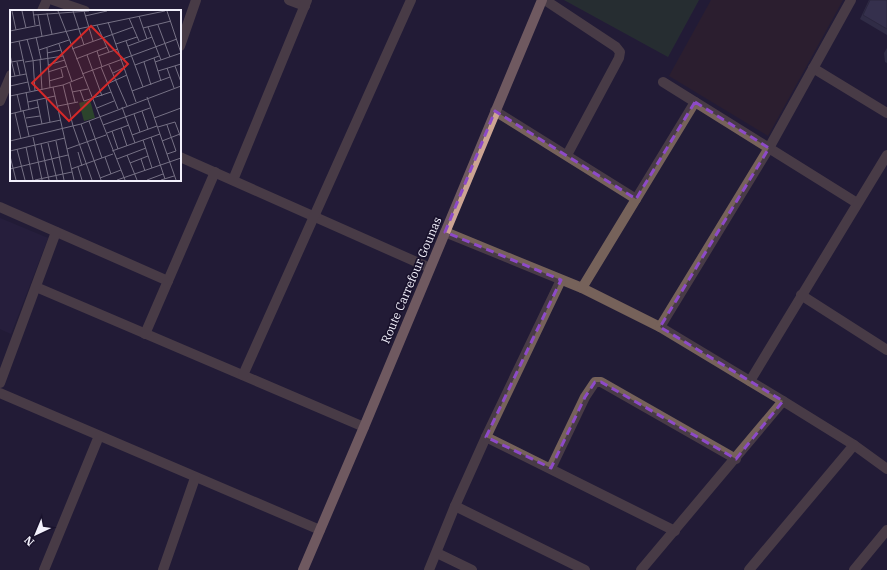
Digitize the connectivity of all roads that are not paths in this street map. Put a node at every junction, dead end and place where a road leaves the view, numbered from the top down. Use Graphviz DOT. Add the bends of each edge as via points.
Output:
graph roads {
  1 [pos="47,0"];
  2 [pos="53,0"];
  3 [pos="196,0"];
  4 [pos="289,0"];
  5 [pos="410,0"];
  6 [pos="542,0"];
  7 [pos="545,0"];
  8 [pos="851,0"];
  9 [pos="306,3"];
  10 [pos="42,10"];
  11 [pos="82,10"];
  12 [pos="181,41"];
  13 [pos="813,68"];
  14 [pos="7,79"];
  15 [pos="663,82"];
  16 [pos="0,101"];
  17 [pos="695,102"];
  18 [pos="495,111"];
  19 [pos="887,113"];
  20 [pos="768,148"];
  21 [pos="567,155"];
  22 [pos="887,155"];
  23 [pos="181,157"];
  24 [pos="215,172"];
  25 [pos="233,180"];
  26 [pos="636,199"];
  27 [pos="857,204"];
  28 [pos="0,207"];
  29 [pos="313,215"];
  30 [pos="56,232"];
  31 [pos="445,232"];
  32 [pos="430,268"];
  33 [pos="561,280"];
  34 [pos="168,281"];
  35 [pos="36,287"];
  36 [pos="582,288"];
  37 [pos="801,295"];
  38 [pos="660,327"];
  39 [pos="145,334"];
  40 [pos="887,350"];
  41 [pos="243,374"];
  42 [pos="750,381"];
  43 [pos="0,383"];
  44 [pos="0,393"];
  45 [pos="783,401"];
  46 [pos="364,427"];
  47 [pos="99,436"];
  48 [pos="486,437"];
  49 [pos="854,445"];
  50 [pos="736,459"];
  51 [pos="551,468"];
  52 [pos="887,469"];
  53 [pos="195,478"];
  54 [pos="455,506"];
  55 [pos="320,530"];
  56 [pos="675,530"];
  57 [pos="887,530"];
  58 [pos="437,553"];
  59 [pos="44,570"];
  60 [pos="163,570"];
  61 [pos="303,570"];
  62 [pos="429,570"];
  63 [pos="472,570"];
  64 [pos="585,570"];
  65 [pos="641,570"];
  66 [pos="749,570"];
  67 [pos="854,570"];
  1 -- 10 [label="street"];
  2 -- 11 [label="street"];
  3 -- 12 [label="street"];
  4 -- 9 [label="street"];
  5 -- 29 [label="street"];
  6 -- 18 [label="main road, Route Carrefour Gounas"];
  7 -- 21 [label="street" via="620,52"];
  8 -- 13 [label="street"];
  9 -- 25 [label="street"];
  13 -- 19 [label="street"];
  13 -- 20 [label="street"];
  14 -- 16 [label="street"];
  15 -- 17 [label="street"];
  17 -- 20 [label="street"];
  17 -- 26 [label="street"];
  18 -- 21 [label="street"];
  18 -- 31 [label="main road, Route Carrefour Gounas"];
  20 -- 27 [label="street"];
  20 -- 38 [label="street"];
  21 -- 26 [label="street"];
  22 -- 27 [label="street"];
  23 -- 24 [label="street"];
  24 -- 25 [label="street"];
  24 -- 34 [label="street"];
  25 -- 29 [label="street"];
  26 -- 36 [label="street"];
  27 -- 37 [label="street"];
  28 -- 30 [label="street"];
  29 -- 32 [label="street"];
  29 -- 41 [label="street"];
  30 -- 34 [label="street"];
  30 -- 35 [label="street"];
  31 -- 32 [label="main road, Route Carrefour Gounas"];
  31 -- 33 [label="street"];
  32 -- 46 [label="main road, Route Carrefour Gounas"];
  33 -- 36 [label="street"];
  33 -- 48 [label="street"];
  34 -- 39 [label="street"];
  35 -- 39 [label="street"];
  35 -- 43 [label="street"];
  36 -- 38 [label="street"];
  37 -- 40 [label="street"];
  37 -- 42 [label="street"];
  38 -- 42 [label="street"];
  39 -- 41 [label="street"];
  41 -- 46 [label="street"];
  42 -- 45 [label="street"];
  44 -- 47 [label="street"];
  45 -- 49 [label="street"];
  45 -- 50 [label="street"];
  46 -- 55 [label="main road, Route Carrefour Gounas"];
  47 -- 53 [label="street"];
  47 -- 59 [label="street"];
  48 -- 51 [label="street"];
  48 -- 54 [label="street"];
  49 -- 52 [label="street"];
  49 -- 66 [label="street"];
  50 -- 51 [label="street" via="601,382 595,382 585,397"];
  50 -- 56 [label="street"];
  51 -- 56 [label="street"];
  53 -- 55 [label="street"];
  53 -- 60 [label="street"];
  54 -- 58 [label="street"];
  54 -- 64 [label="street"];
  55 -- 61 [label="main road, Route Carrefour Gounas"];
  56 -- 65 [label="street"];
  57 -- 67 [label="street"];
  58 -- 62 [label="street"];
  58 -- 63 [label="street"];
}
